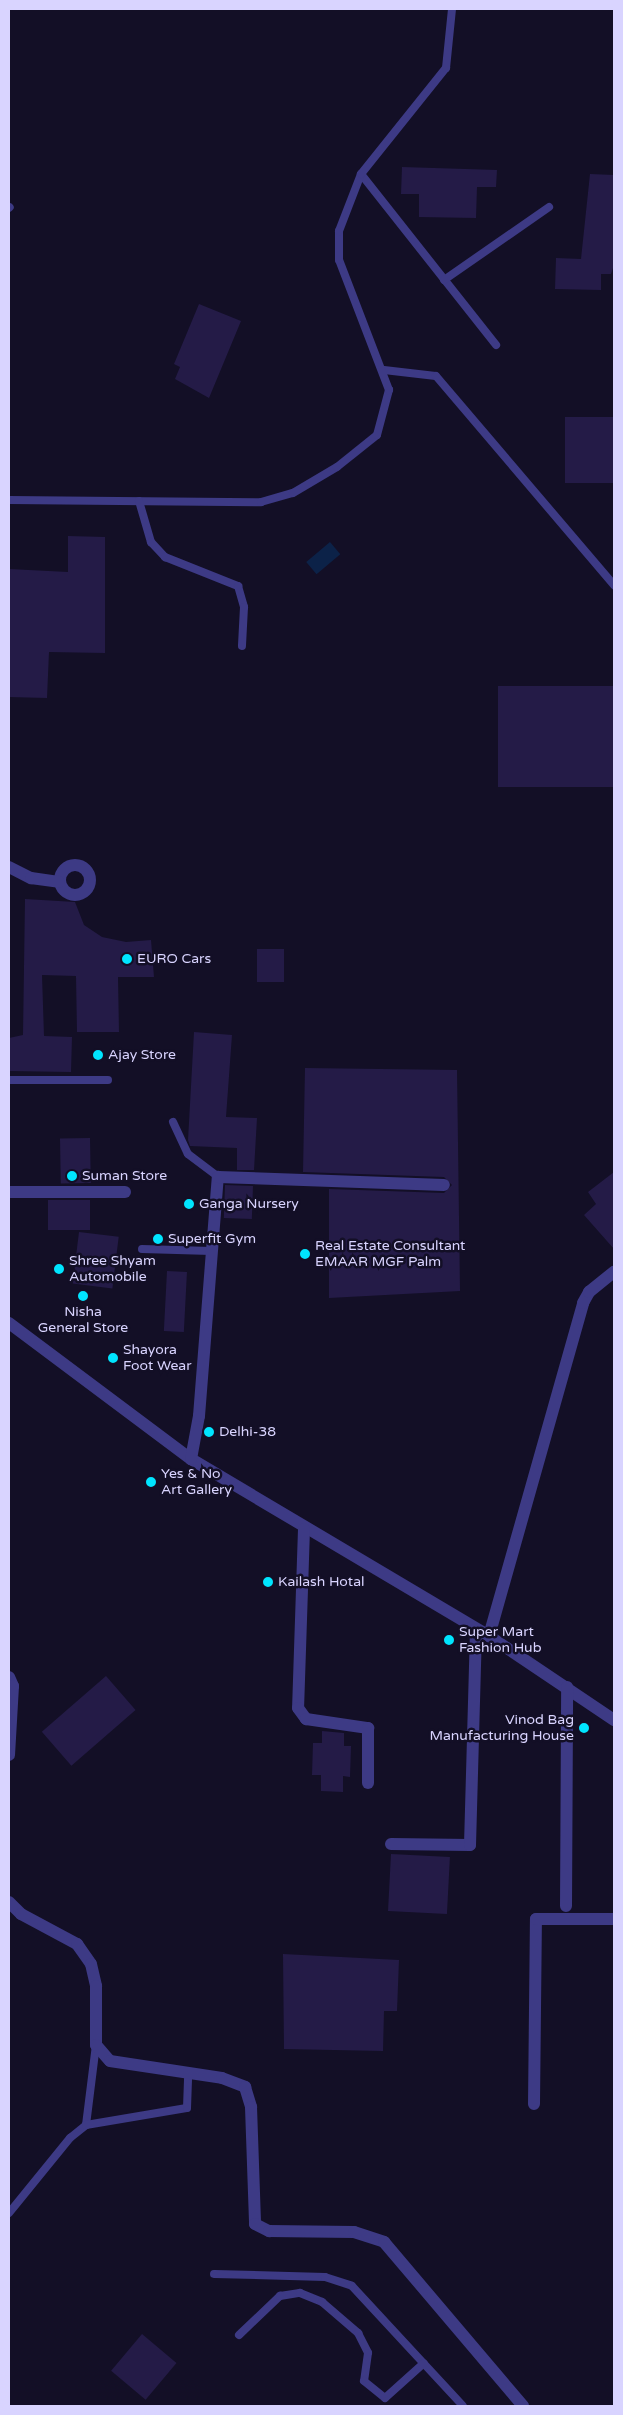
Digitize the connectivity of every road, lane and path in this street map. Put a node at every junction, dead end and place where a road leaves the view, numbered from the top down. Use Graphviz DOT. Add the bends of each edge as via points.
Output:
graph roads {
  1 [pos="452,9"];
  2 [pos="361,174"];
  3 [pos="549,207"];
  4 [pos="444,280"];
  5 [pos="496,345"];
  6 [pos="384,370"];
  7 [pos="9,500"];
  8 [pos="139,501"];
  9 [pos="614,585"];
  10 [pos="242,646"];
  11 [pos="9,867"];
  12 [pos="59,882"];
  13 [pos="9,1080"];
  14 [pos="108,1080"];
  15 [pos="173,1122"];
  16 [pos="218,1177"];
  17 [pos="444,1185"];
  18 [pos="9,1192"];
  19 [pos="125,1192"];
  20 [pos="142,1249"];
  21 [pos="211,1251"];
  22 [pos="614,1272"];
  23 [pos="9,1323"];
  24 [pos="191,1460"];
  25 [pos="304,1529"];
  26 [pos="476,1629"];
  27 [pos="489,1636"];
  28 [pos="9,1677"];
  29 [pos="567,1687"];
  30 [pos="614,1720"];
  31 [pos="9,1755"];
  32 [pos="368,1783"];
  33 [pos="391,1844"];
  34 [pos="9,1902"];
  35 [pos="566,1906"];
  36 [pos="614,1919"];
  37 [pos="96,2045"];
  38 [pos="188,2074"];
  39 [pos="534,2104"];
  40 [pos="86,2125"];
  41 [pos="9,2212"];
  42 [pos="214,2274"];
  43 [pos="240,2335"];
  44 [pos="424,2363"];
  45 [pos="463,2406"];
  46 [pos="523,2406"];
  1 -- 2 [label="lane" via="446,68"];
  2 -- 4 [label="lane"];
  2 -- 6 [label="lane" via="337,247"];
  3 -- 4 [label="lane"];
  4 -- 5 [label="lane"];
  6 -- 8 [label="lane" via="387,409 377,435 337,467 293,493 226,505"];
  6 -- 9 [label="lane" via="436,376"];
  7 -- 8 [label="lane"];
  8 -- 10 [label="lane" via="151,542 165,557 238,586 244,607"];
  11 -- 12 [label="street" via="31,878"];
  13 -- 14 [label="lane"];
  15 -- 16 [label="lane" via="188,1154"];
  16 -- 17 [label="street"];
  16 -- 21 [label="street"];
  18 -- 19 [label="street"];
  20 -- 21 [label="lane"];
  21 -- 24 [label="street" via="199,1416"];
  22 -- 27 [label="street" via="589,1292 582,1304"];
  23 -- 24 [label="street"];
  24 -- 25 [label="street"];
  25 -- 26 [label="street"];
  25 -- 32 [label="street" via="298,1708 306,1719 368,1728"];
  26 -- 27 [label="street"];
  26 -- 33 [label="street" via="470,1845"];
  27 -- 29 [label="street"];
  28 -- 31 [label="street" via="13,1686"];
  29 -- 30 [label="street"];
  29 -- 35 [label="street"];
  34 -- 37 [label="street" via="21,1914 77,1944 91,1964 96,1986"];
  36 -- 39 [label="street" via="536,1920"];
  37 -- 38 [label="street" via="122,2066"];
  37 -- 40 [label="lane"];
  38 -- 40 [label="lane" via="190,2103 184,2110"];
  38 -- 46 [label="street" via="233,2080 245,2087 251,2107 255,2224 269,2231 354,2232 384,2242"];
  40 -- 41 [label="lane" via="70,2138"];
  42 -- 44 [label="lane" via="339,2280 360,2293"];
  43 -- 44 [label="lane" via="280,2296 300,2294 322,2302 358,2333 368,2353 364,2382 385,2398"];
  44 -- 45 [label="lane"];
}
